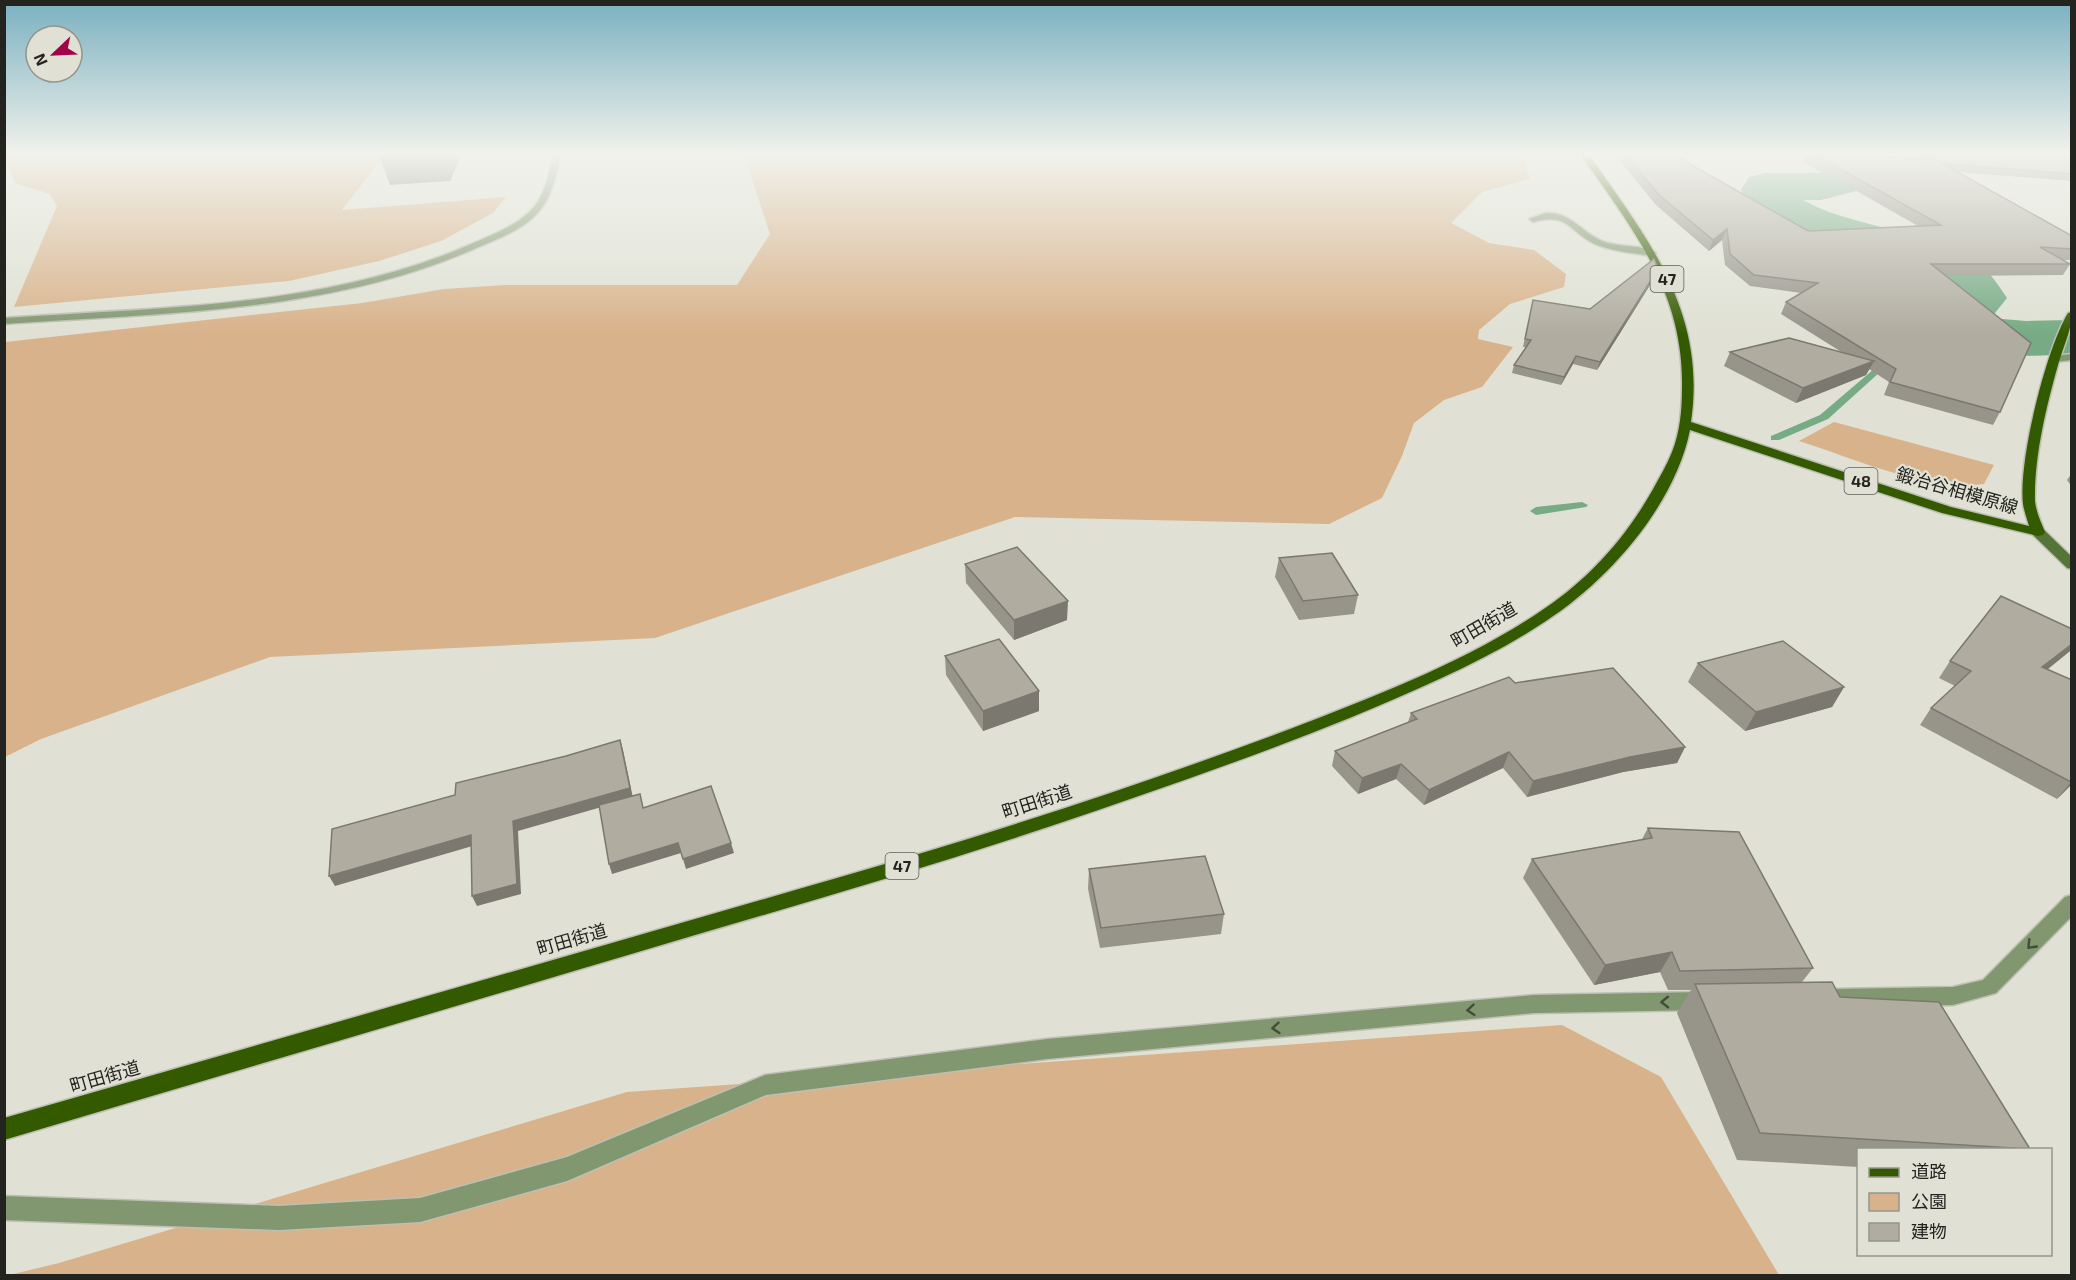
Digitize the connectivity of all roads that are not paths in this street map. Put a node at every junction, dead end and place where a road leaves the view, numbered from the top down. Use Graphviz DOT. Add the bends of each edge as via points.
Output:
graph roads {
  1 [pos="529,215"];
  2 [pos="1626,215"];
  3 [pos="1533,219"];
  4 [pos="1652,253"];
  5 [pos="2069,318"];
  6 [pos="4,321"];
  7 [pos="2056,353"];
  8 [pos="2072,357"];
  9 [pos="1684,424"];
  10 [pos="2038,532"];
  11 [pos="2072,565"];
  12 [pos="2072,903"];
  13 [pos="1809,999"];
  14 [pos="1725,1000"];
  15 [pos="4,1129"];
  16 [pos="4,1208"];
  1 -- 6 [label="street" via="465,251 342,287 273,298"];
  2 -- 4 [label="main road, 町田街道 / 47"];
  3 -- 4 [label="street" via="1550,215 1567,219 1583,236 1597,243"];
  4 -- 9 [label="main road, 町田街道 / 47" via="1671,286 1682,326 1688,389"];
  5 -- 7 [label="main road, 鍛冶谷相模原線"];
  7 -- 8 [label="street"];
  7 -- 10 [label="main road, 鍛冶谷相模原線" via="2031,459 2029,504"];
  9 -- 10 [label="main road, 鍛冶谷相模原線 / 48" via="1947,510"];
  9 -- 15 [label="main road, 町田街道 / 47" via="1680,451 1649,509 1616,555 1592,579 1506,638 1443,672 1344,714 1278,741 951,852"];
  10 -- 11 [label="street"];
  12 -- 13 [label="street, one-way" via="1989,987 1953,996"];
  14 -- 16 [label="street, one-way" via="1534,1004 1047,1050 765,1085 567,1169 420,1210 279,1218"];
}
